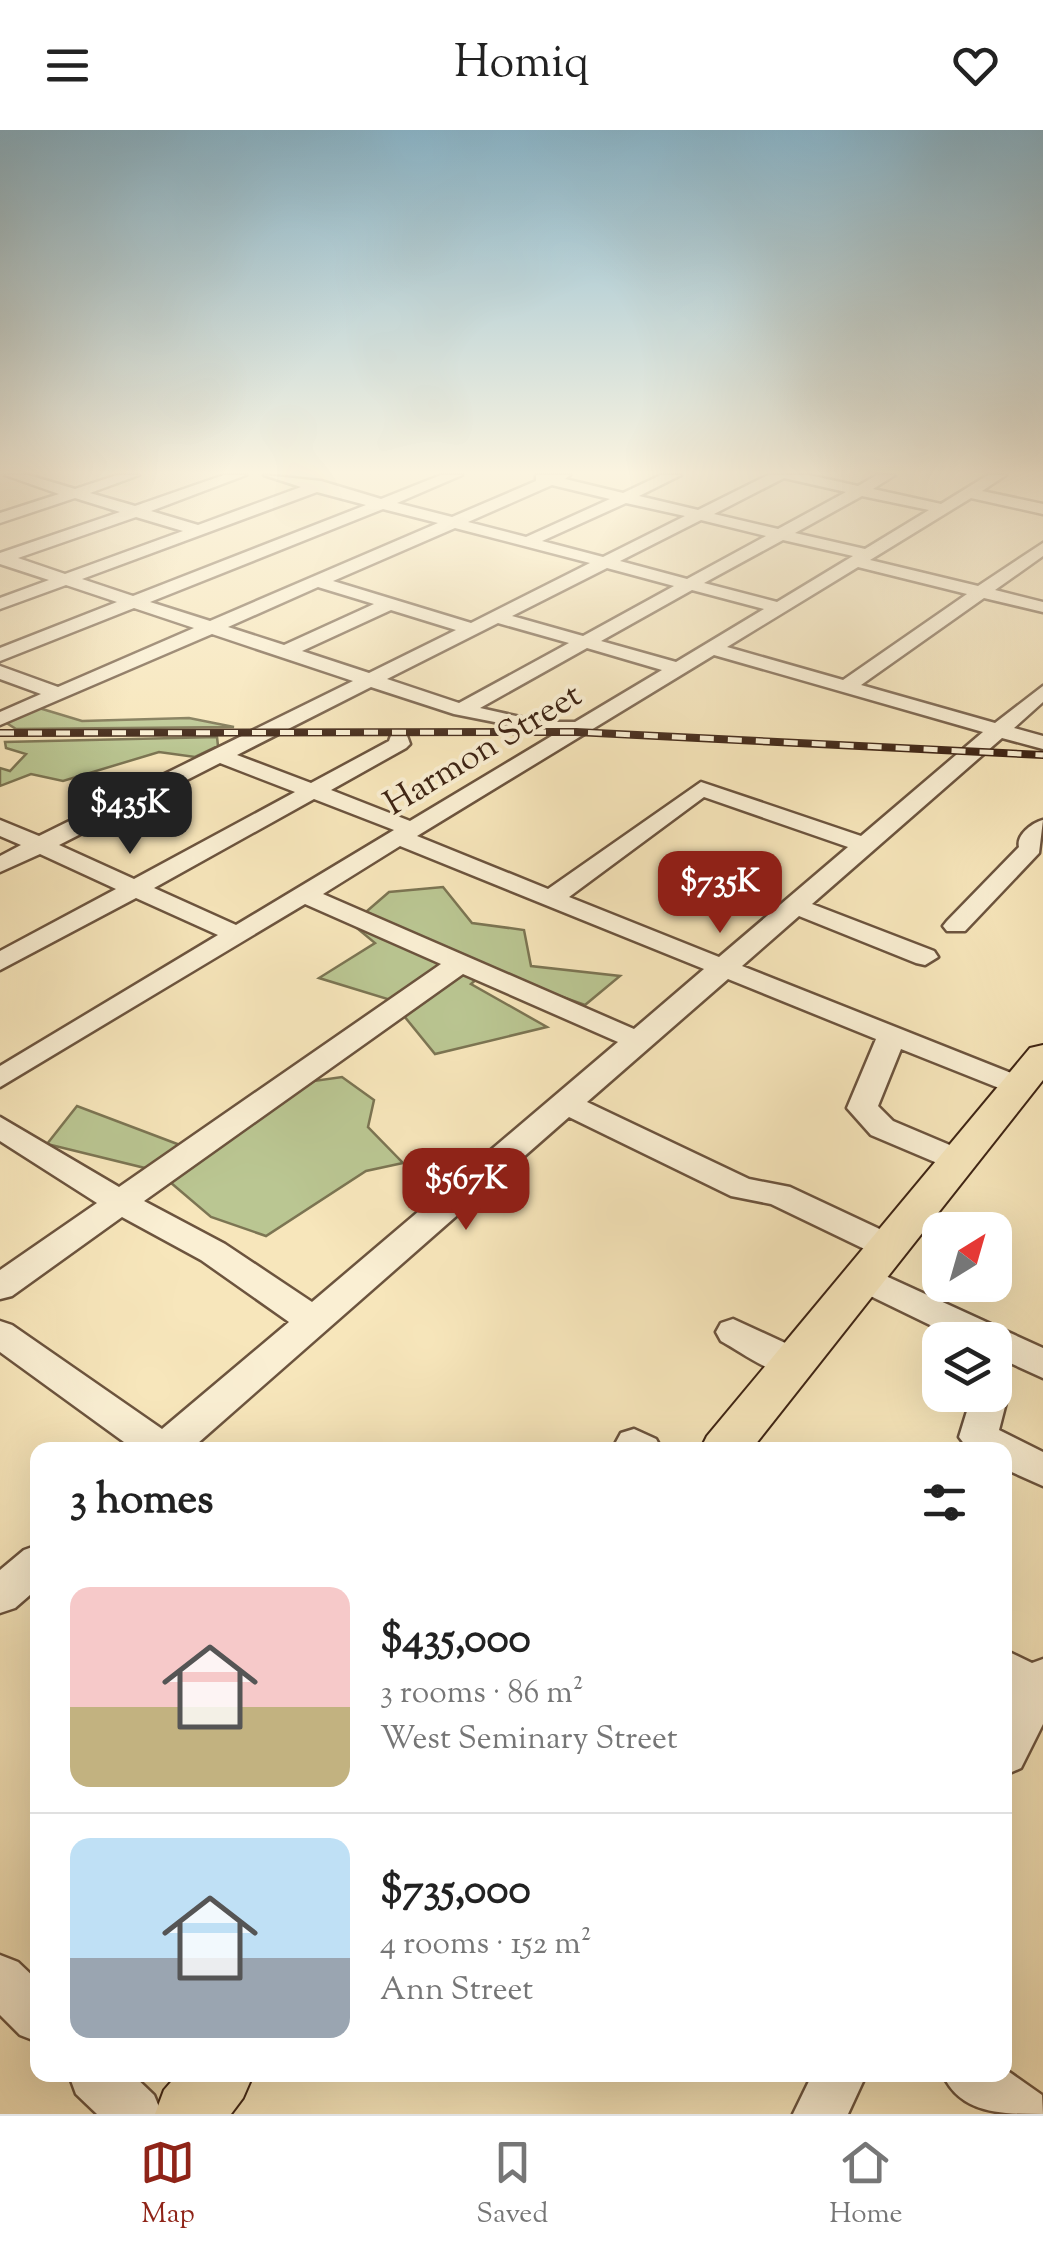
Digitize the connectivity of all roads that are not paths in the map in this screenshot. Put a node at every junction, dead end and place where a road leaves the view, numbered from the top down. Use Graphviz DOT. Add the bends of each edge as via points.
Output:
graph roads {
  1 [pos="31,568"];
  2 [pos="98,568"];
  3 [pos="221,568"];
  4 [pos="308,568"];
  5 [pos="346,568"];
  6 [pos="595,568"];
  7 [pos="627,568"];
  8 [pos="720,568"];
  9 [pos="848,568"];
  10 [pos="898,568"];
  11 [pos="1016,568"];
  12 [pos="67,579"];
  13 [pos="690,584"];
  14 [pos="983,592"];
  15 [pos="136,602"];
  16 [pos="0,604"];
  17 [pos="390,604"];
  18 [pos="1043,607"];
  19 [pos="780,608"];
  20 [pos="497,617"];
  21 [pos="210,626"];
  22 [pos="473,629"];
  23 [pos="584,642"];
  24 [pos="714,649"];
  25 [pos="285,652"];
  26 [pos="0,656"];
  27 [pos="680,669"];
  28 [pos="0,672"];
  29 [pos="370,680"];
  30 [pos="845,686"];
  31 [pos="1043,692"];
  32 [pos="58,694"];
  33 [pos="461,710"];
  34 [pos="0,719"];
  35 [pos="582,728"];
  36 [pos="1000,730"];
  37 [pos="399,736"];
  38 [pos="1043,743"];
  39 [pos="218,755"];
  40 [pos="313,792"];
  41 [pos="0,827"];
  42 [pos="1043,827"];
  43 [pos="407,834"];
  44 [pos="40,846"];
  45 [pos="866,846"];
  46 [pos="0,865"];
  47 [pos="135,889"];
  48 [pos="305,895"];
  49 [pos="550,898"];
  50 [pos="796,907"];
  51 [pos="956,926"];
  52 [pos="238,935"];
  53 [pos="926,957"];
  54 [pos="0,962"];
  55 [pos="459,964"];
  56 [pos="726,969"];
  57 [pos="892,1035"];
  58 [pos="641,1042"];
  59 [pos="1033,1075"];
  60 [pos="0,1078"];
  61 [pos="568,1105"];
  62 [pos="0,1127"];
  63 [pos="960,1161"];
  64 [pos="124,1202"];
  65 [pos="879,1264"];
  66 [pos="0,1287"];
  67 [pos="315,1322"];
  68 [pos="958,1322"];
  69 [pos="733,1332"];
  70 [pos="0,1334"];
  71 [pos="1012,1355"];
  72 [pos="796,1364"];
  73 [pos="1043,1364"];
  74 [pos="985,1412"];
  75 [pos="153,1442"];
  76 [pos="173,1442"];
  77 [pos="731,1442"];
  78 [pos="988,1442"];
  79 [pos="1012,1454"];
  80 [pos="1043,1470"];
  81 [pos="30,1569"];
  82 [pos="0,1595"];
  83 [pos="1028,1680"];
  84 [pos="1012,1730"];
  85 [pos="0,1980"];
  86 [pos="30,2009"];
  87 [pos="103,2082"];
  88 [pos="214,2082"];
  89 [pos="836,2082"];
  90 [pos="979,2082"];
  91 [pos="135,2114"];
  92 [pos="188,2114"];
  93 [pos="820,2114"];
  94 [pos="1023,2114"];
  1 -- 12 [label="street"];
  2 -- 12 [label="street"];
  3 -- 15 [label="street"];
  4 -- 5 [label="street"];
  4 -- 17 [label="street"];
  4 -- 21 [label="street"];
  6 -- 20 [label="street"];
  7 -- 13 [label="street"];
  8 -- 13 [label="street"];
  9 -- 19 [label="street, Harmon Street"];
  10 -- 14 [label="street"];
  11 -- 14 [label="street"];
  12 -- 15 [label="street"];
  12 -- 16 [label="street"];
  13 -- 19 [label="street"];
  13 -- 23 [label="street"];
  14 -- 18 [label="street"];
  14 -- 30 [label="street"];
  15 -- 21 [label="street"];
  15 -- 26 [label="street"];
  17 -- 22 [label="street"];
  17 -- 25 [label="street"];
  19 -- 24 [label="street, Harmon Street"];
  20 -- 22 [label="street"];
  20 -- 23 [label="street"];
  21 -- 25 [label="street"];
  21 -- 32 [label="street"];
  22 -- 29 [label="street"];
  23 -- 27 [label="street"];
  23 -- 33 [label="street"];
  24 -- 27 [label="street, Harmon Street"];
  24 -- 30 [label="street"];
  25 -- 29 [label="street"];
  27 -- 35 [label="street, Harmon Street"];
  28 -- 32 [label="street"];
  29 -- 33 [label="street"];
  29 -- 39 [label="street"];
  30 -- 36 [label="street"];
  31 -- 36 [label="street"];
  32 -- 34 [label="street"];
  33 -- 35 [label="street" via="543,728"];
  35 -- 43 [label="street, Harmon Street"];
  36 -- 38 [label="street"];
  36 -- 45 [label="street"];
  37 -- 40 [label="street" via="398,744"];
  39 -- 40 [label="street"];
  39 -- 44 [label="street"];
  40 -- 43 [label="street"];
  40 -- 47 [label="street"];
  41 -- 44 [label="street"];
  42 -- 51 [label="street"];
  43 -- 48 [label="street, Harmon Street"];
  43 -- 49 [label="street"];
  44 -- 46 [label="street"];
  44 -- 47 [label="street"];
  45 -- 49 [label="street" via="701,789"];
  45 -- 50 [label="street"];
  47 -- 52 [label="street"];
  47 -- 54 [label="street"];
  48 -- 52 [label="street, Harmon Street"];
  48 -- 55 [label="street"];
  49 -- 56 [label="street"];
  50 -- 53 [label="street"];
  50 -- 56 [label="street"];
  52 -- 60 [label="street, Harmon Street"];
  55 -- 58 [label="street"];
  55 -- 64 [label="street"];
  56 -- 57 [label="street"];
  56 -- 58 [label="street"];
  57 -- 59 [label="street"];
  57 -- 63 [label="street" via="862,1108 882,1128"];
  58 -- 61 [label="street"];
  59 -- 63 [label="main road"];
  61 -- 65 [label="street" via="742,1188 779,1195"];
  61 -- 67 [label="street"];
  62 -- 64 [label="street"];
  63 -- 65 [label="main road"];
  64 -- 66 [label="street"];
  64 -- 67 [label="street" via="213,1252"];
  65 -- 68 [label="street"];
  65 -- 72 [label="main road"];
  67 -- 76 [label="street"];
  69 -- 72 [label="street"];
  70 -- 75 [label="street"];
  71 -- 73 [label="street"];
  72 -- 77 [label="main road"];
  74 -- 78 [label="street" via="978,1437"];
  79 -- 80 [label="street"];
  81 -- 82 [label="street"];
  83 -- 84 [label="street"];
  85 -- 86 [label="street"];
  87 -- 91 [label="street"];
  88 -- 92 [label="main road"];
  89 -- 93 [label="street"];
  90 -- 94 [label="street"];
}
